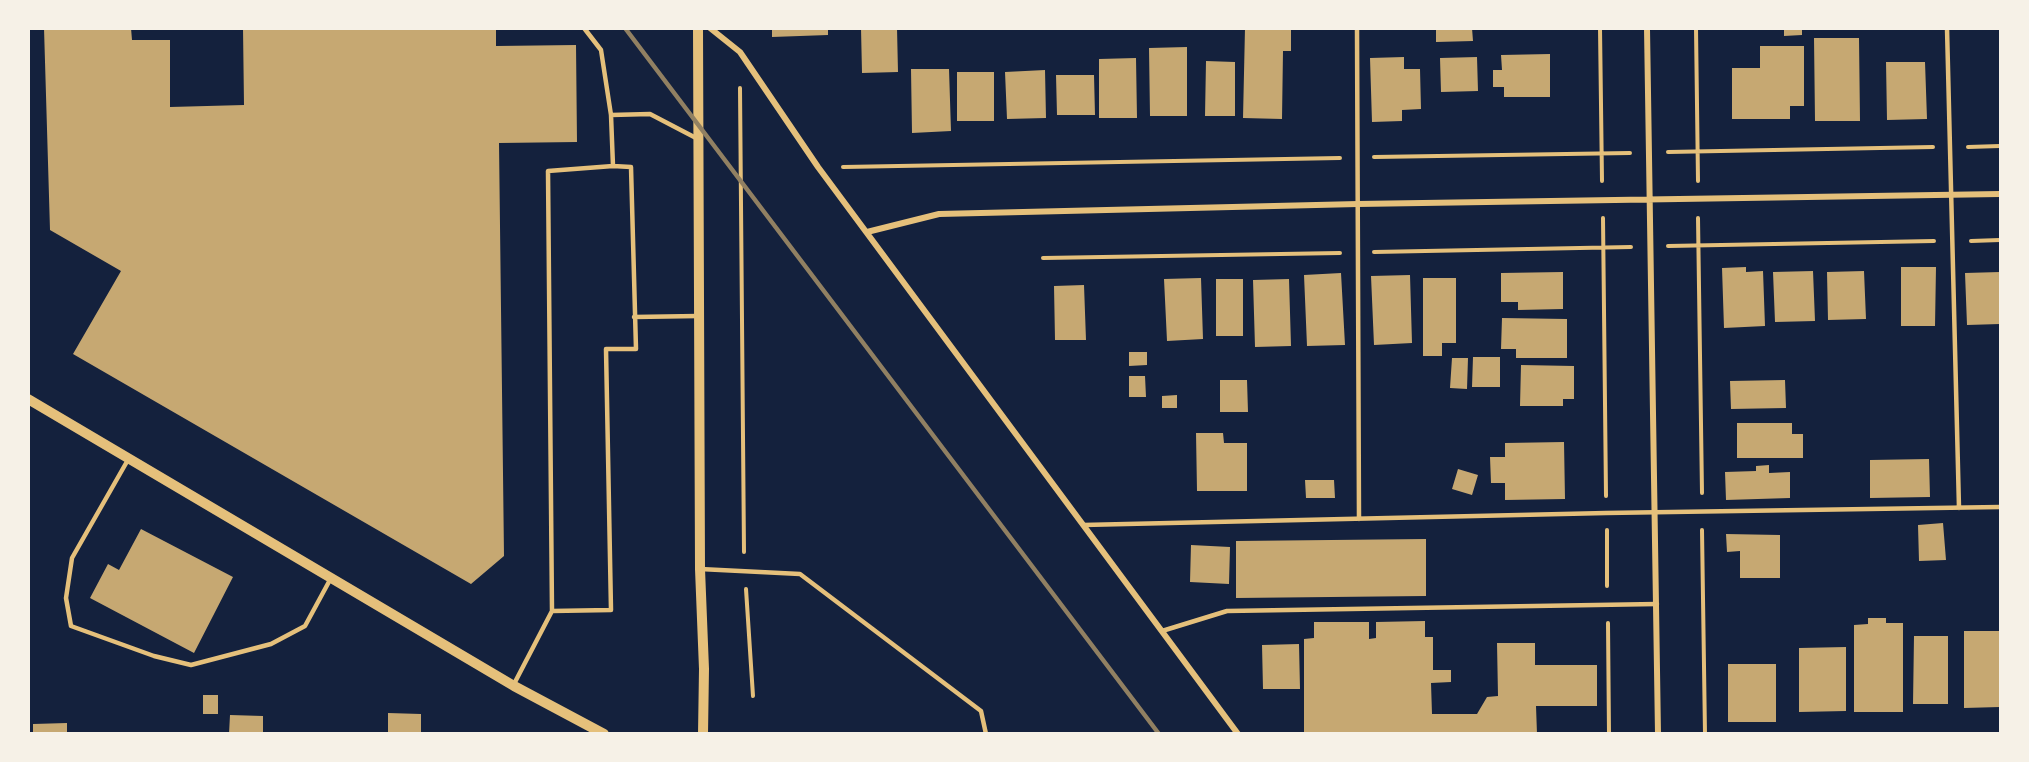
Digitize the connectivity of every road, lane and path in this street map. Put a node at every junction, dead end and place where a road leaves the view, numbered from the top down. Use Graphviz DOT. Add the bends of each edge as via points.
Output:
graph roads {
  1 [pos="584,28"];
  2 [pos="698,28"];
  3 [pos="710,28"];
  4 [pos="1357,28"];
  5 [pos="1600,28"];
  6 [pos="1647,28"];
  7 [pos="1696,28"];
  8 [pos="1947,28"];
  9 [pos="740,52"];
  10 [pos="610,115"];
  11 [pos="699,139"];
  12 [pos="2001,146"];
  13 [pos="1948,147"];
  14 [pos="1697,152"];
  15 [pos="1602,153"];
  16 [pos="1649,153"];
  17 [pos="1358,158"];
  18 [pos="612,166"];
  19 [pos="818,167"];
  20 [pos="1950,194"];
  21 [pos="2001,194"];
  22 [pos="1698,198"];
  23 [pos="1650,199"];
  24 [pos="1603,200"];
  25 [pos="1358,204"];
  26 [pos="867,231"];
  27 [pos="2001,240"];
  28 [pos="1951,241"];
  29 [pos="1698,246"];
  30 [pos="1651,247"];
  31 [pos="1603,248"];
  32 [pos="1359,252"];
  33 [pos="1043,258"];
  34 [pos="700,315"];
  35 [pos="634,317"];
  36 [pos="28,399"];
  37 [pos="129,458"];
  38 [pos="2001,507"];
  39 [pos="1959,508"];
  40 [pos="1655,512"];
  41 [pos="1702,512"];
  42 [pos="1606,513"];
  43 [pos="1359,519"];
  44 [pos="1083,525"];
  45 [pos="700,569"];
  46 [pos="744,570"];
  47 [pos="332,577"];
  48 [pos="1657,604"];
  49 [pos="1608,605"];
  50 [pos="552,610"];
  51 [pos="1162,631"];
  52 [pos="514,686"];
  53 [pos="753,696"];
  54 [pos="604,734"];
  55 [pos="704,734"];
  56 [pos="986,734"];
  57 [pos="1238,734"];
  58 [pos="1609,734"];
  59 [pos="1658,734"];
  60 [pos="1705,734"];
  1 -- 10 [label="lane" via="601,50"];
  2 -- 11 [label="street"];
  3 -- 9 [label="street"];
  4 -- 17 [label="lane"];
  5 -- 15 [label="path"];
  6 -- 16 [label="street"];
  7 -- 14 [label="path"];
  8 -- 13 [label="lane"];
  9 -- 19 [label="street"];
  9 -- 46 [label="path"];
  10 -- 11 [label="lane" via="650,114"];
  10 -- 18 [label="lane"];
  11 -- 34 [label="street"];
  12 -- 13 [label="path"];
  13 -- 14 [label="path"];
  13 -- 20 [label="lane"];
  14 -- 16 [label="path"];
  14 -- 22 [label="path"];
  15 -- 16 [label="path"];
  15 -- 17 [label="path"];
  15 -- 24 [label="path"];
  16 -- 23 [label="street"];
  17 -- 19 [label="path"];
  17 -- 25 [label="lane"];
  18 -- 35 [label="lane" via="631,167"];
  18 -- 50 [label="lane" via="548,171"];
  19 -- 26 [label="street"];
  20 -- 21 [label="street"];
  20 -- 22 [label="street"];
  20 -- 28 [label="lane"];
  22 -- 23 [label="street"];
  22 -- 29 [label="path"];
  23 -- 24 [label="street"];
  23 -- 30 [label="street"];
  24 -- 25 [label="street"];
  24 -- 31 [label="path"];
  25 -- 26 [label="street" via="939,214"];
  25 -- 32 [label="lane"];
  26 -- 44 [label="street"];
  27 -- 28 [label="path"];
  28 -- 29 [label="path"];
  28 -- 39 [label="lane"];
  29 -- 30 [label="path"];
  29 -- 41 [label="path"];
  30 -- 31 [label="path"];
  30 -- 40 [label="street"];
  31 -- 32 [label="path"];
  31 -- 42 [label="path"];
  32 -- 33 [label="path"];
  32 -- 43 [label="lane"];
  34 -- 35 [label="lane"];
  34 -- 45 [label="street"];
  35 -- 50 [label="lane" via="636,349 606,349 611,610"];
  36 -- 37 [label="street"];
  37 -- 47 [label="street"];
  37 -- 47 [label="lane" via="72,558 66,598 71,626 191,665 271,644 305,626"];
  38 -- 39 [label="lane"];
  39 -- 41 [label="lane"];
  40 -- 41 [label="lane"];
  40 -- 42 [label="lane"];
  40 -- 48 [label="street"];
  41 -- 60 [label="path"];
  42 -- 43 [label="lane"];
  42 -- 49 [label="path"];
  43 -- 44 [label="lane"];
  44 -- 51 [label="street"];
  45 -- 46 [label="lane"];
  45 -- 55 [label="street"];
  46 -- 53 [label="path"];
  46 -- 56 [label="lane" via="800,574 981,711"];
  47 -- 52 [label="street"];
  48 -- 49 [label="lane"];
  48 -- 59 [label="street"];
  49 -- 51 [label="lane" via="1227,611"];
  49 -- 58 [label="path"];
  50 -- 52 [label="lane"];
  51 -- 57 [label="street"];
  52 -- 54 [label="street"];
}
